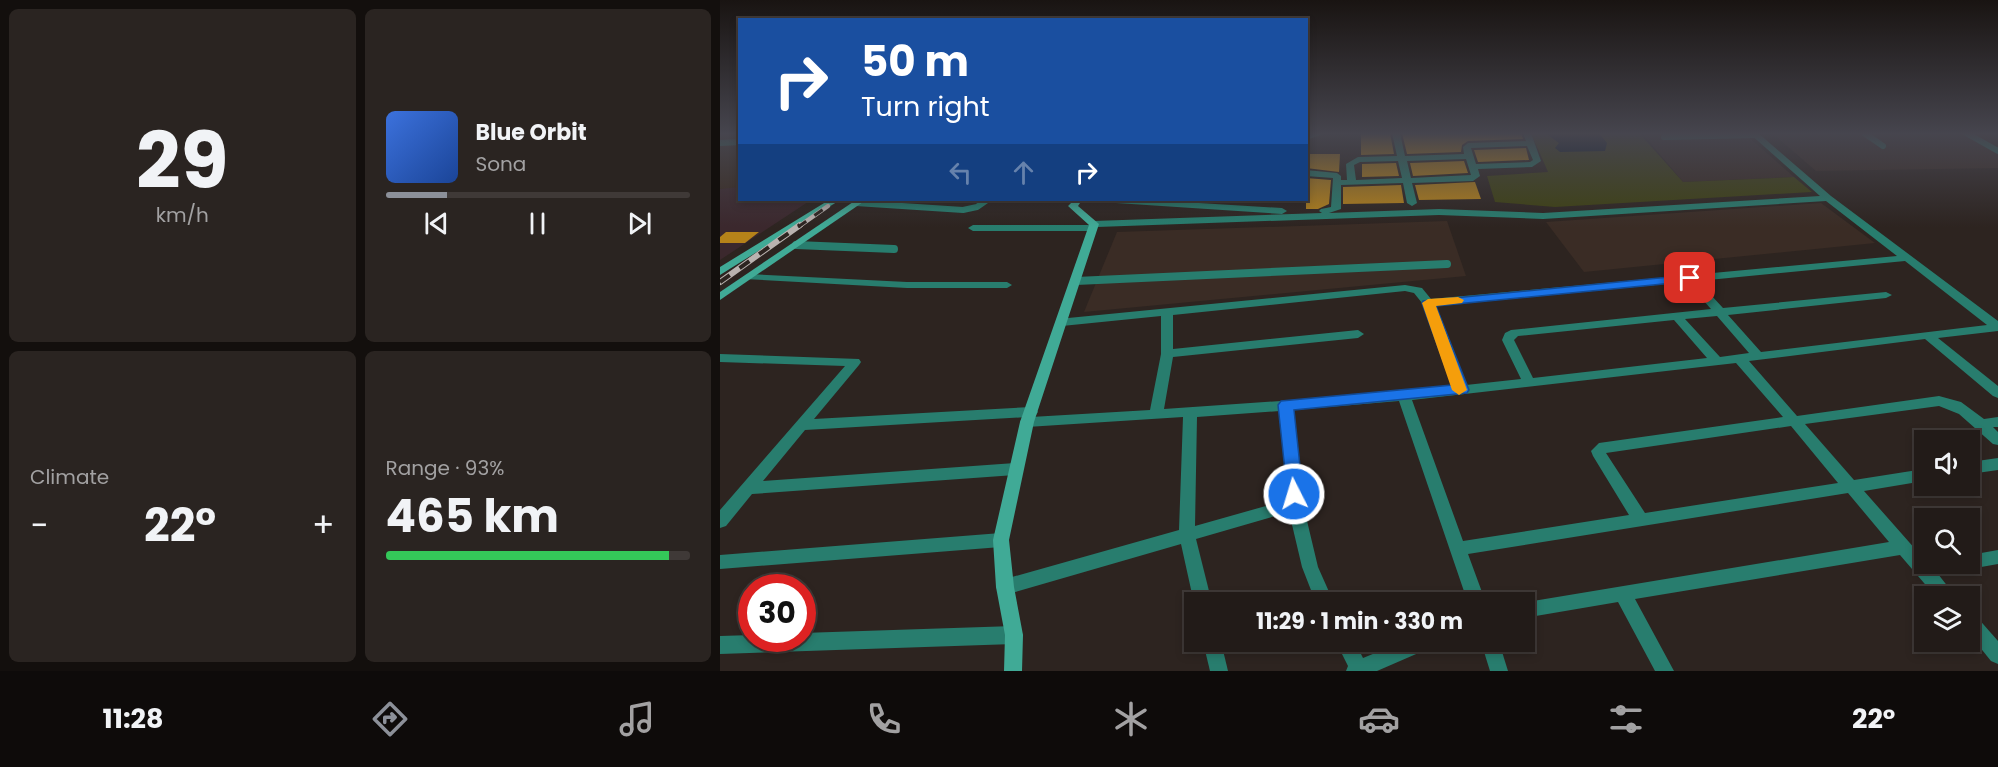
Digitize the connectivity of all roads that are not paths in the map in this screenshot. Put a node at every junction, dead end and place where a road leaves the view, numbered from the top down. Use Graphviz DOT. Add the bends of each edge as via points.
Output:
graph roads {
  1 [pos="1350,164"];
  2 [pos="1403,164"];
  3 [pos="1516,164"];
  4 [pos="1790,164"];
  5 [pos="1473,167"];
  6 [pos="1308,173"];
  7 [pos="1407,181"];
  8 [pos="1337,183"];
  9 [pos="1352,183"];
  10 [pos="1828,198"];
  11 [pos="833,201"];
  12 [pos="858,201"];
  13 [pos="985,201"];
  14 [pos="1077,201"];
  15 [pos="1162,201"];
  16 [pos="1284,201"];
  17 [pos="1412,202"];
  18 [pos="1228,204"];
  19 [pos="1279,210"];
  20 [pos="1094,226"];
  21 [pos="973,228"];
  22 [pos="796,245"];
  23 [pos="894,249"];
  24 [pos="1906,258"];
  25 [pos="1448,264"];
  26 [pos="720,272"];
  27 [pos="748,277"];
  28 [pos="1690,278"];
  29 [pos="1076,281"];
  30 [pos="1007,285"];
  31 [pos="1886,295"];
  32 [pos="720,297"];
  33 [pos="1428,303"];
  34 [pos="1167,311"];
  35 [pos="1720,312"];
  36 [pos="1677,317"];
  37 [pos="1062,322"];
  38 [pos="1998,327"];
  39 [pos="1358,334"];
  40 [pos="1927,335"];
  41 [pos="1167,354"];
  42 [pos="1759,357"];
  43 [pos="720,358"];
  44 [pos="1740,359"];
  45 [pos="1717,362"];
  46 [pos="1529,382"];
  47 [pos="1461,390"];
  48 [pos="1998,393"];
  49 [pos="1404,396"];
  50 [pos="1286,405"];
  51 [pos="1156,414"];
  52 [pos="1190,414"];
  53 [pos="1029,417"];
  54 [pos="1793,420"];
  55 [pos="1998,422"];
  56 [pos="1979,424"];
  57 [pos="802,425"];
  58 [pos="1998,440"];
  59 [pos="1998,464"];
  60 [pos="1980,467"];
  61 [pos="1015,469"];
  62 [pos="1914,477"];
  63 [pos="1851,487"];
  64 [pos="750,488"];
  65 [pos="1295,504"];
  66 [pos="1641,520"];
  67 [pos="720,521"];
  68 [pos="1187,535"];
  69 [pos="1001,540"];
  70 [pos="1903,547"];
  71 [pos="1458,549"];
  72 [pos="1998,557"];
  73 [pos="1914,560"];
  74 [pos="1980,560"];
  75 [pos="720,562"];
  76 [pos="1926,574"];
  77 [pos="1937,586"];
  78 [pos="1005,587"];
  79 [pos="1200,592"];
  80 [pos="1320,592"];
  81 [pos="1473,592"];
  82 [pos="1623,594"];
  83 [pos="1535,608"];
  84 [pos="1014,634"];
  85 [pos="1980,634"];
  86 [pos="720,645"];
  87 [pos="1215,652"];
  88 [pos="1349,652"];
  89 [pos="1400,652"];
  90 [pos="1493,652"];
  91 [pos="1998,655"];
  92 [pos="1357,670"];
  93 [pos="1013,671"];
  94 [pos="1220,671"];
  95 [pos="1499,671"];
  96 [pos="1665,671"];
  1 -- 9 [label="street"];
  2 -- 7 [label="street"];
  3 -- 5 [label="street"];
  4 -- 10 [label="street"];
  5 -- 7 [label="street" via="1473,178"];
  6 -- 8 [label="street" via="1336,175"];
  7 -- 9 [label="street"];
  7 -- 17 [label="street"];
  8 -- 9 [label="street"];
  8 -- 19 [label="street" via="1335,210"];
  10 -- 20 [label="street" via="1543,216 1439,212"];
  10 -- 24 [label="street"];
  11 -- 26 [label="street"];
  12 -- 13 [label="lane" via="963,210"];
  12 -- 22 [label="street"];
  14 -- 20 [label="street" via="1073,206"];
  15 -- 18 [label="street"];
  16 -- 19 [label="street"];
  18 -- 19 [label="street"];
  20 -- 21 [label="street"];
  20 -- 29 [label="street"];
  22 -- 23 [label="lane"];
  22 -- 27 [label="street"];
  24 -- 28 [label="street"];
  24 -- 38 [label="street"];
  25 -- 29 [label="lane"];
  27 -- 30 [label="street" via="907,285"];
  27 -- 32 [label="street"];
  28 -- 33 [label="street"];
  28 -- 35 [label="street"];
  29 -- 37 [label="street"];
  31 -- 35 [label="street"];
  33 -- 34 [label="street" via="1418,290 1406,288"];
  33 -- 47 [label="street"];
  34 -- 37 [label="street"];
  34 -- 41 [label="street"];
  35 -- 36 [label="street"];
  35 -- 42 [label="street"];
  36 -- 45 [label="street"];
  36 -- 46 [label="street" via="1515,333 1508,340"];
  37 -- 53 [label="street"];
  38 -- 40 [label="street"];
  39 -- 41 [label="street"];
  40 -- 42 [label="street"];
  40 -- 48 [label="street"];
  41 -- 51 [label="street"];
  42 -- 44 [label="street"];
  43 -- 57 [label="street" via="855,362"];
  44 -- 45 [label="street"];
  44 -- 54 [label="street"];
  45 -- 46 [label="street"];
  46 -- 47 [label="street"];
  47 -- 49 [label="street"];
  49 -- 50 [label="street"];
  49 -- 71 [label="street"];
  50 -- 52 [label="street"];
  50 -- 65 [label="street"];
  51 -- 52 [label="street"];
  51 -- 53 [label="street"];
  52 -- 68 [label="street"];
  53 -- 57 [label="street"];
  53 -- 61 [label="street"];
  54 -- 56 [label="street" via="1939,401 1959,407"];
  54 -- 63 [label="street"];
  54 -- 66 [label="street" via="1604,447 1598,451"];
  55 -- 56 [label="street"];
  56 -- 58 [label="street"];
  57 -- 64 [label="street"];
  59 -- 60 [label="street"];
  61 -- 64 [label="street"];
  61 -- 69 [label="street"];
  62 -- 63 [label="street"];
  63 -- 66 [label="street"];
  63 -- 70 [label="street"];
  64 -- 67 [label="street"];
  65 -- 68 [label="street"];
  65 -- 80 [label="street"];
  66 -- 71 [label="street"];
  68 -- 78 [label="street"];
  68 -- 79 [label="street"];
  69 -- 75 [label="street"];
  69 -- 78 [label="street"];
  70 -- 73 [label="street"];
  70 -- 82 [label="street"];
  71 -- 81 [label="street"];
  72 -- 74 [label="street"];
  76 -- 77 [label="street"];
  78 -- 84 [label="street"];
  82 -- 83 [label="street"];
  82 -- 96 [label="street"];
  84 -- 86 [label="street"];
  84 -- 93 [label="street"];
  85 -- 91 [label="street"];
  87 -- 94 [label="street"];
  88 -- 92 [label="street"];
  89 -- 92 [label="street"];
  90 -- 95 [label="street"];
}
